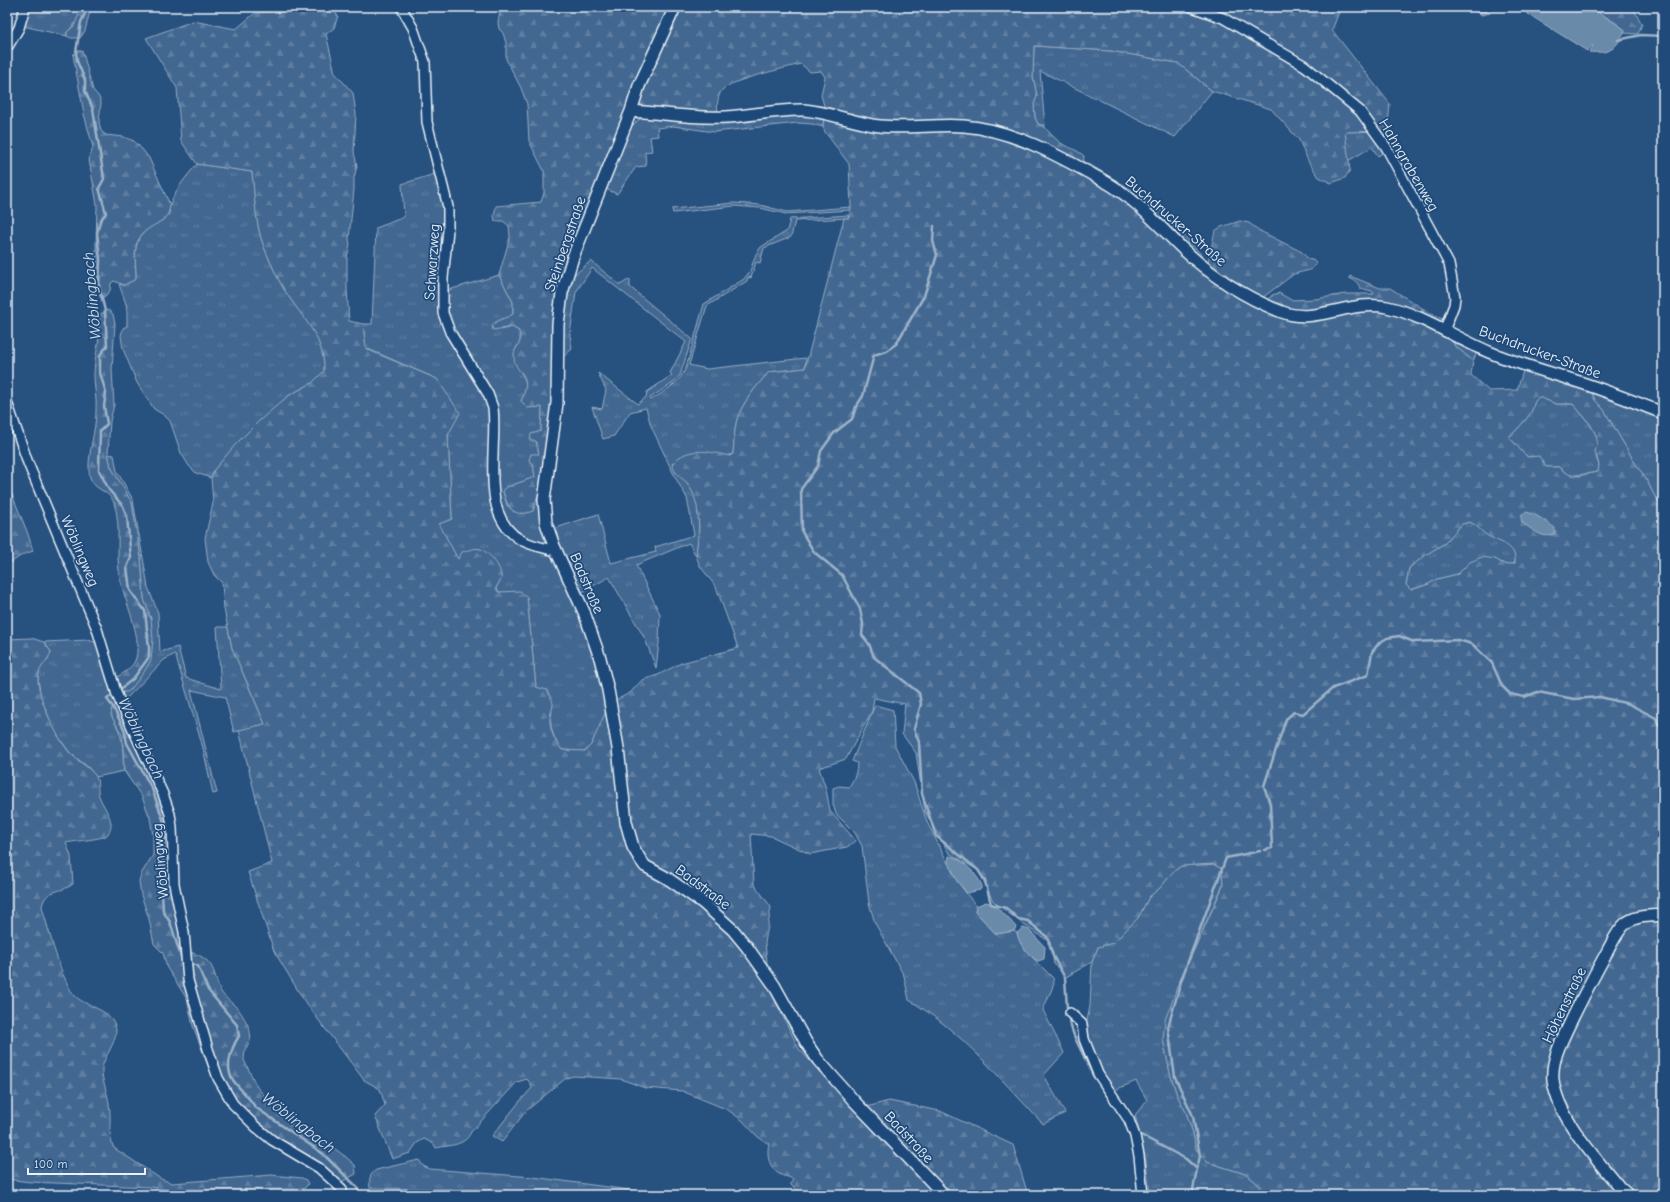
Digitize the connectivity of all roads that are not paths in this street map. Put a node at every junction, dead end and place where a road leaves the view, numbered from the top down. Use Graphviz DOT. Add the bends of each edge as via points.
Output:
graph roads {
  1 [pos="25,7"];
  2 [pos="401,7"];
  3 [pos="675,7"];
  4 [pos="1192,7"];
  5 [pos="7,48"];
  6 [pos="631,111"];
  7 [pos="1444,331"];
  8 [pos="7,402"];
  9 [pos="1663,412"];
  10 [pos="556,551"];
  11 [pos="1663,915"];
  12 [pos="1070,1013"];
  13 [pos="342,1189"];
  14 [pos="944,1195"];
  15 [pos="1143,1195"];
  16 [pos="1628,1195"];
  1 -- 5 [label="street" via="19,28"];
  2 -- 10 [label="street, Schwarzweg" via="414,28 425,62 427,122 448,207 442,312 450,332 488,394 493,408 494,499 512,533 532,545"];
  3 -- 6 [label="street, Steinbergstraße" via="644,74"];
  4 -- 7 [label="street, Hahngrabenweg" via="1223,18 1305,66 1360,111 1386,147 1449,264 1456,297"];
  6 -- 7 [label="street, Buchdrucker-Straße" via="711,118 801,110 884,126 962,126 991,131 1046,151 1108,183 1137,203 1205,269 1275,309 1293,315 1307,316 1355,306 1377,306 1414,315"];
  6 -- 10 [label="street, Steinbergstraße" via="573,257 560,303 556,403 544,500 546,523"];
  7 -- 9 [label="street, Buchdrucker-Straße" via="1513,361"];
  8 -- 13 [label="street, Wöblingweg" via="28,463 97,629 112,683 170,814 174,884 184,932 188,980 218,1078 233,1104 256,1127 272,1140 319,1168"];
  10 -- 14 [label="street, Badstraße" via="584,612 600,658 618,748 626,822 640,859 645,866 703,903 732,930 774,985 818,1060"];
  11 -- 16 [label="street, Höhenstraße" via="1639,917 1625,924 1596,973 1559,1048 1555,1062 1553,1079 1558,1100 1575,1130"];
  12 -- 15 [label="street" via="1082,1024 1084,1038 1098,1074 1129,1120 1139,1156"];
}
